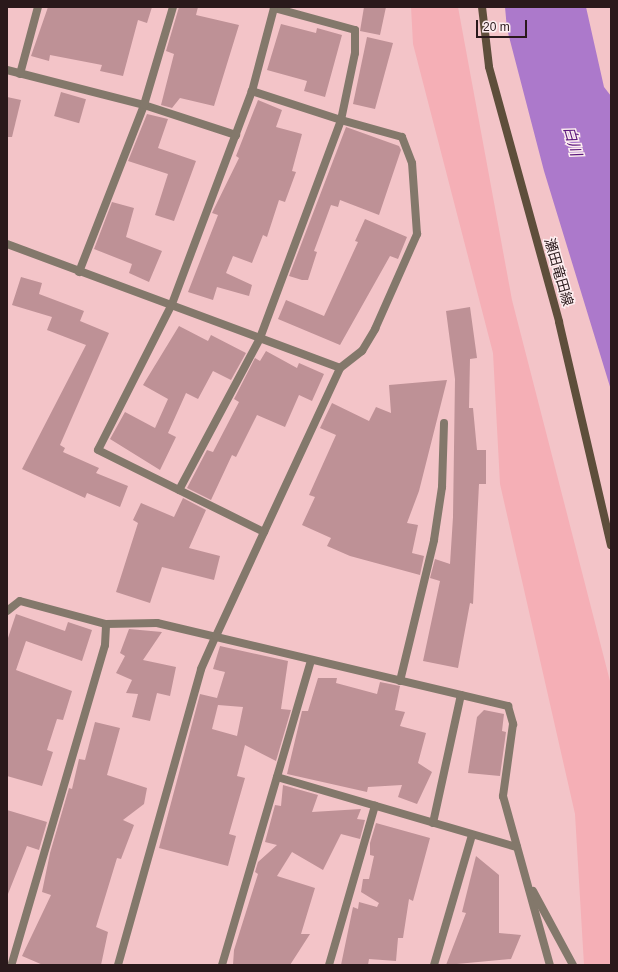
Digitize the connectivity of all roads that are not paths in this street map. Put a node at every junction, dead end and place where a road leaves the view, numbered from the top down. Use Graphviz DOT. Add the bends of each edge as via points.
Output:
graph roads {
  1 [pos="38,7"];
  2 [pos="173,7"];
  3 [pos="482,7"];
  4 [pos="7,70"];
  5 [pos="20,74"];
  6 [pos="252,91"];
  7 [pos="144,105"];
  8 [pos="342,120"];
  9 [pos="236,135"];
  10 [pos="7,244"];
  11 [pos="79,272"];
  12 [pos="171,306"];
  13 [pos="260,338"];
  14 [pos="340,368"];
  15 [pos="444,423"];
  16 [pos="179,490"];
  17 [pos="264,532"];
  18 [pos="611,545"];
  19 [pos="7,608"];
  20 [pos="106,624"];
  21 [pos="216,636"];
  22 [pos="311,661"];
  23 [pos="400,681"];
  24 [pos="461,695"];
  25 [pos="276,777"];
  26 [pos="376,806"];
  27 [pos="433,823"];
  28 [pos="472,835"];
  29 [pos="517,847"];
  30 [pos="528,882"];
  31 [pos="12,963"];
  32 [pos="118,965"];
  33 [pos="222,965"];
  34 [pos="330,965"];
  35 [pos="434,965"];
  36 [pos="550,965"];
  37 [pos="573,965"];
  1 -- 5 [label="street"];
  2 -- 7 [label="street"];
  3 -- 18 [label="main road, 瀬田竜田線" via="489,67 559,322"];
  4 -- 5 [label="street"];
  5 -- 7 [label="street"];
  6 -- 8 [label="street"];
  6 -- 8 [label="street" via="274,8 355,30 355,53"];
  6 -- 9 [label="street"];
  7 -- 9 [label="street"];
  7 -- 11 [label="street"];
  8 -- 13 [label="street"];
  8 -- 14 [label="street" via="402,137 412,163 417,234 376,329 362,351"];
  9 -- 12 [label="street"];
  10 -- 11 [label="street"];
  11 -- 12 [label="street"];
  12 -- 13 [label="street"];
  12 -- 16 [label="street" via="98,450"];
  13 -- 14 [label="street"];
  13 -- 16 [label="street"];
  14 -- 17 [label="street"];
  15 -- 23 [label="street" via="442,487 434,540"];
  16 -- 17 [label="street"];
  17 -- 21 [label="street"];
  19 -- 20 [label="street" via="20,601"];
  20 -- 21 [label="street" via="157,623"];
  20 -- 31 [label="street" via="105,645"];
  21 -- 22 [label="street"];
  21 -- 32 [label="street" via="201,669"];
  22 -- 23 [label="street"];
  22 -- 25 [label="street"];
  23 -- 24 [label="street"];
  24 -- 27 [label="street"];
  24 -- 29 [label="street" via="508,706 513,724 503,796"];
  25 -- 26 [label="street"];
  25 -- 33 [label="street"];
  26 -- 27 [label="street"];
  26 -- 34 [label="street"];
  27 -- 28 [label="street"];
  28 -- 29 [label="street"];
  28 -- 35 [label="street"];
  29 -- 30 [label="street"];
  30 -- 36 [label="street"];
  30 -- 37 [label="street"];
}
